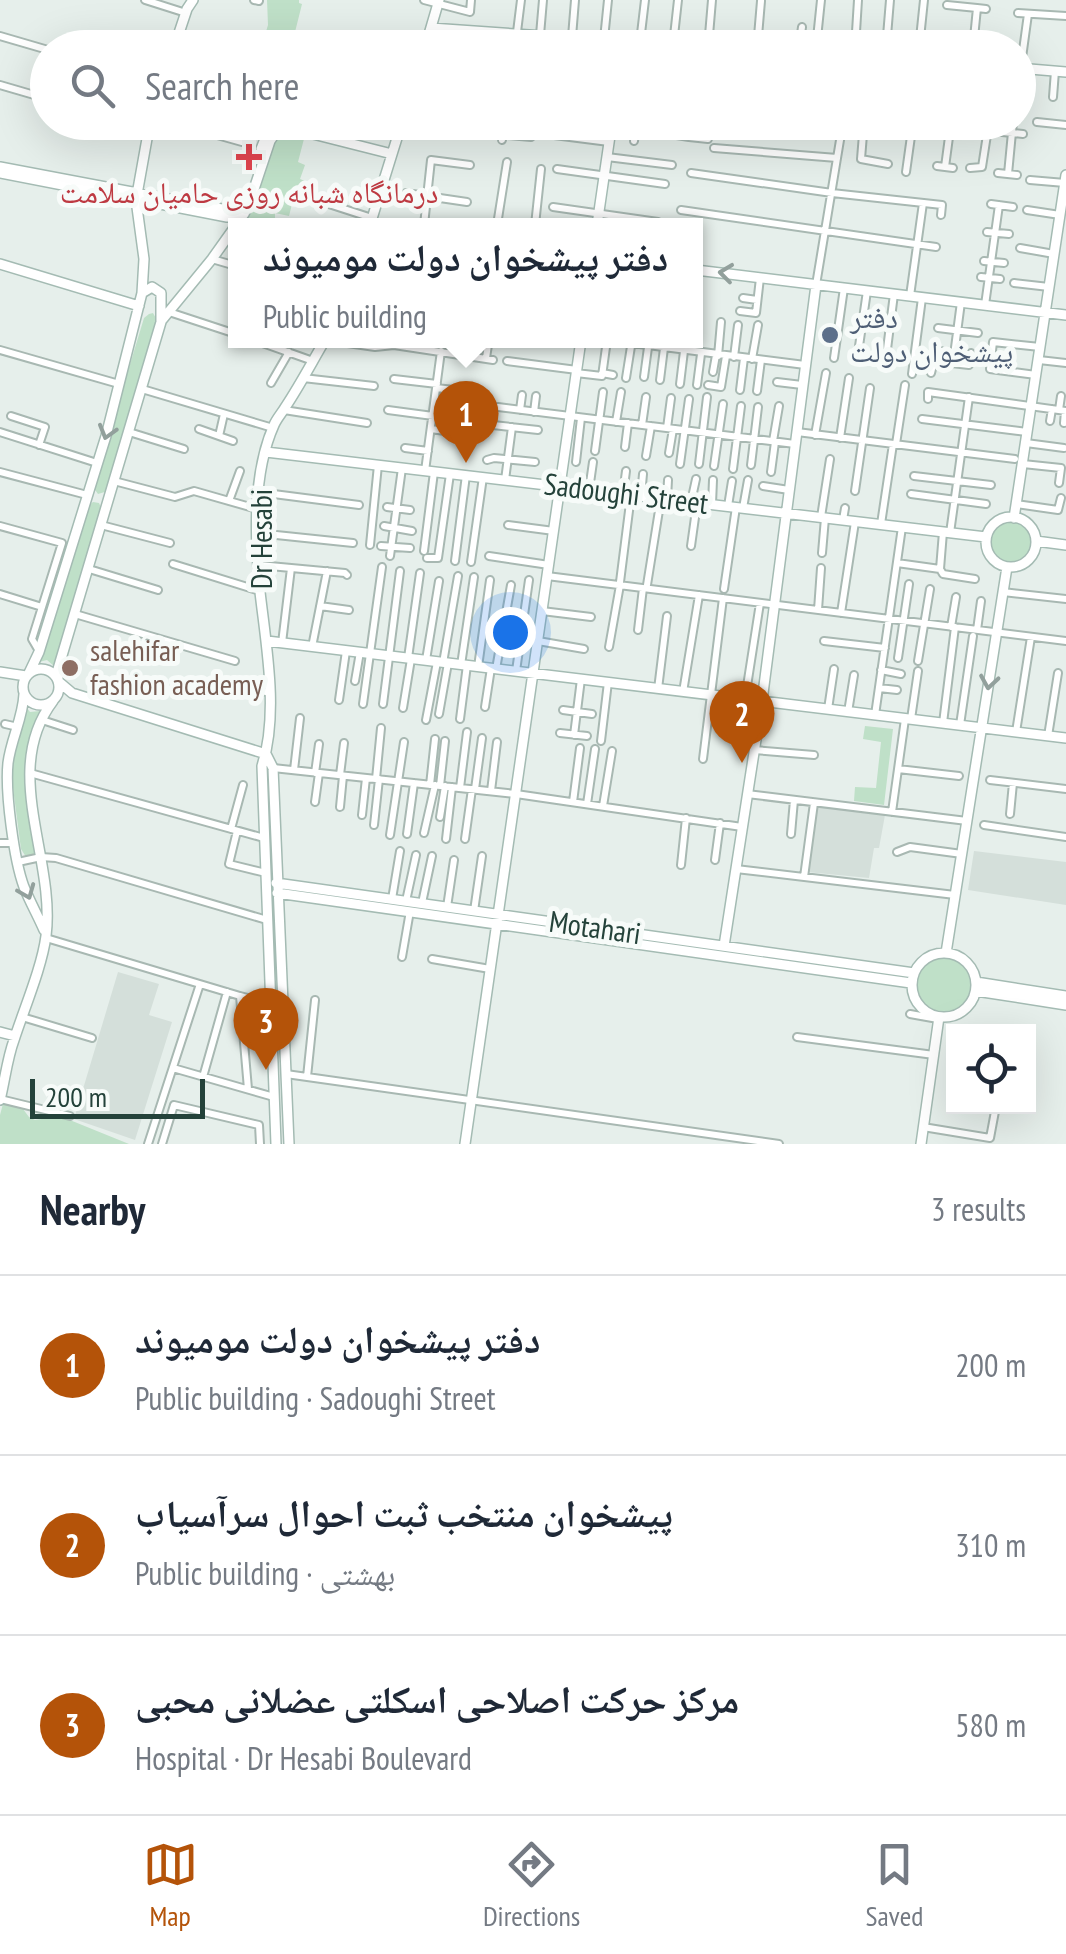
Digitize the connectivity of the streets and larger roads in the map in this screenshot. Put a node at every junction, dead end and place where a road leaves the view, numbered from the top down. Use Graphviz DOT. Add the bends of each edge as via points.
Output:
graph roads {
  1 [pos="145,0"];
  2 [pos="193,0"];
  3 [pos="424,0"];
  4 [pos="471,0"];
  5 [pos="506,0"];
  6 [pos="521,0"];
  7 [pos="543,0"];
  8 [pos="574,0"];
  9 [pos="608,0"];
  10 [pos="646,0"];
  11 [pos="678,0"];
  12 [pos="712,0"];
  13 [pos="821,0"];
  14 [pos="858,0"];
  15 [pos="890,0"];
  16 [pos="924,0"];
  17 [pos="761,1"];
  18 [pos="438,2"];
  19 [pos="947,5"];
  20 [pos="1018,12"];
  21 [pos="186,13"];
  22 [pos="1028,14"];
  23 [pos="1066,16"];
  24 [pos="802,26"];
  25 [pos="431,28"];
  26 [pos="180,30"];
  27 [pos="449,30"];
  28 [pos="517,30"];
  29 [pos="540,30"];
  30 [pos="572,30"];
  31 [pos="605,30"];
  32 [pos="642,30"];
  33 [pos="675,30"];
  34 [pos="709,30"];
  35 [pos="759,30"];
  36 [pos="801,30"];
  37 [pos="818,30"];
  38 [pos="856,30"];
  39 [pos="888,30"];
  40 [pos="920,30"];
  41 [pos="976,30"];
  42 [pos="1026,30"];
  43 [pos="0,36"];
  44 [pos="30,45"];
  45 [pos="1060,71"];
  46 [pos="0,85"];
  47 [pos="30,94"];
  48 [pos="1053,97"];
  49 [pos="1037,122"];
  50 [pos="1066,125"];
  51 [pos="146,140"];
  52 [pos="235,140"];
  53 [pos="265,140"];
  54 [pos="271,140"];
  55 [pos="336,140"];
  56 [pos="355,140"];
  57 [pos="393,140"];
  58 [pos="593,140"];
  59 [pos="840,140"];
  60 [pos="863,140"];
  61 [pos="910,140"];
  62 [pos="946,140"];
  63 [pos="985,140"];
  64 [pos="1012,140"];
  65 [pos="242,142"];
  66 [pos="609,142"];
  67 [pos="714,148"];
  68 [pos="386,153"];
  69 [pos="607,157"];
  70 [pos="837,158"];
  71 [pos="507,162"];
  72 [pos="888,164"];
  73 [pos="470,165"];
  74 [pos="672,165"];
  75 [pos="945,167"];
  76 [pos="970,168"];
  77 [pos="541,169"];
  78 [pos="557,169"];
  79 [pos="0,170"];
  80 [pos="906,172"];
  81 [pos="690,173"];
  82 [pos="998,173"];
  83 [pos="604,177"];
  84 [pos="1030,180"];
  85 [pos="1066,181"];
  86 [pos="666,184"];
  87 [pos="406,193"];
  88 [pos="832,193"];
  89 [pos="136,196"];
  90 [pos="304,196"];
  91 [pos="427,196"];
  92 [pos="466,202"];
  93 [pos="923,203"];
  94 [pos="554,207"];
  95 [pos="1013,208"];
  96 [pos="682,210"];
  97 [pos="1026,210"];
  98 [pos="244,214"];
  99 [pos="599,214"];
  100 [pos="941,216"];
  101 [pos="222,217"];
  102 [pos="241,218"];
  103 [pos="362,218"];
  104 [pos="373,218"];
  105 [pos="425,218"];
  106 [pos="499,218"];
  107 [pos="536,218"];
  108 [pos="598,218"];
  109 [pos="628,218"];
  110 [pos="1061,223"];
  111 [pos="826,229"];
  112 [pos="992,232"];
  113 [pos="1009,234"];
  114 [pos="227,238"];
  115 [pos="917,244"];
  116 [pos="936,247"];
  117 [pos="1020,248"];
  118 [pos="1054,254"];
  119 [pos="212,260"];
  120 [pos="988,261"];
  121 [pos="1004,263"];
  122 [pos="0,264"];
  123 [pos="228,264"];
  124 [pos="703,271"];
  125 [pos="985,277"];
  126 [pos="760,278"];
  127 [pos="1000,279"];
  128 [pos="1014,283"];
  129 [pos="816,284"];
  130 [pos="844,288"];
  131 [pos="1049,288"];
  132 [pos="867,291"];
  133 [pos="142,293"];
  134 [pos="894,294"];
  135 [pos="910,296"];
  136 [pos="743,298"];
  137 [pos="922,298"];
  138 [pos="757,300"];
  139 [pos="961,302"];
  140 [pos="139,306"];
  141 [pos="986,306"];
  142 [pos="740,311"];
  143 [pos="169,312"];
  144 [pos="1045,313"];
  145 [pos="1066,315"];
  146 [pos="161,322"];
  147 [pos="722,322"];
  148 [pos="738,325"];
  149 [pos="758,325"];
  150 [pos="938,328"];
  151 [pos="958,330"];
  152 [pos="228,331"];
  153 [pos="978,333"];
  154 [pos="1041,347"];
  155 [pos="277,348"];
  156 [pos="321,348"];
  157 [pos="413,348"];
  158 [pos="488,348"];
  159 [pos="580,348"];
  160 [pos="609,348"];
  161 [pos="631,348"];
  162 [pos="647,348"];
  163 [pos="664,348"];
  164 [pos="675,348"];
  165 [pos="0,350"];
  166 [pos="441,351"];
  167 [pos="684,351"];
  168 [pos="942,351"];
  169 [pos="289,352"];
  170 [pos="701,354"];
  171 [pos="971,354"];
  172 [pos="723,356"];
  173 [pos="834,358"];
  174 [pos="314,360"];
  175 [pos="752,360"];
  176 [pos="857,360"];
  177 [pos="1038,360"];
  178 [pos="507,361"];
  179 [pos="940,362"];
  180 [pos="953,363"];
  181 [pos="885,364"];
  182 [pos="1066,364"];
  183 [pos="805,365"];
  184 [pos="576,372"];
  185 [pos="713,372"];
  186 [pos="602,373"];
  187 [pos="826,373"];
  188 [pos="932,373"];
  189 [pos="912,374"];
  190 [pos="613,375"];
  191 [pos="1036,375"];
  192 [pos="644,377"];
  193 [pos="303,378"];
  194 [pos="626,378"];
  195 [pos="849,378"];
  196 [pos="394,379"];
  197 [pos="660,380"];
  198 [pos="776,382"];
  199 [pos="271,383"];
  200 [pos="680,384"];
  201 [pos="708,384"];
  202 [pos="120,385"];
  203 [pos="697,385"];
  204 [pos="802,385"];
  205 [pos="905,385"];
  206 [pos="374,386"];
  207 [pos="437,386"];
  208 [pos="870,388"];
  209 [pos="142,389"];
  210 [pos="740,390"];
  211 [pos="757,391"];
  212 [pos="604,392"];
  213 [pos="621,392"];
  214 [pos="480,393"];
  215 [pos="522,394"];
  216 [pos="536,396"];
  217 [pos="1061,396"];
  218 [pos="646,397"];
  219 [pos="707,397"];
  220 [pos="969,397"];
  221 [pos="671,398"];
  222 [pos="928,399"];
  223 [pos="689,400"];
  224 [pos="723,404"];
  225 [pos="741,406"];
  226 [pos="778,406"];
  227 [pos="1032,406"];
  228 [pos="498,407"];
  229 [pos="758,407"];
  230 [pos="284,410"];
  231 [pos="388,410"];
  232 [pos="520,410"];
  233 [pos="1060,410"];
  234 [pos="534,412"];
  235 [pos="224,414"];
  236 [pos="10,416"];
  237 [pos="433,416"];
  238 [pos="576,417"];
  239 [pos="922,419"];
  240 [pos="598,420"];
  241 [pos="1050,421"];
  242 [pos="616,422"];
  243 [pos="367,423"];
  244 [pos="628,423"];
  245 [pos="1064,423"];
  246 [pos="965,424"];
  247 [pos="493,425"];
  248 [pos="646,426"];
  249 [pos="512,427"];
  250 [pos="273,428"];
  251 [pos="670,428"];
  252 [pos="199,429"];
  253 [pos="431,429"];
  254 [pos="538,430"];
  255 [pos="684,430"];
  256 [pos="0,432"];
  257 [pos="129,432"];
  258 [pos="703,432"];
  259 [pos="796,432"];
  260 [pos="719,434"];
  261 [pos="815,434"];
  262 [pos="219,436"];
  263 [pos="480,436"];
  264 [pos="737,437"];
  265 [pos="840,438"];
  266 [pos="1027,438"];
  267 [pos="754,439"];
  268 [pos="863,440"];
  269 [pos="233,441"];
  270 [pos="774,441"];
  271 [pos="39,444"];
  272 [pos="795,444"];
  273 [pos="895,444"];
  274 [pos="625,447"];
  275 [pos="405,448"];
  276 [pos="1064,448"];
  277 [pos="184,449"];
  278 [pos="428,451"];
  279 [pos="595,451"];
  280 [pos="266,452"];
  281 [pos="961,452"];
  282 [pos="670,453"];
  283 [pos="646,456"];
  284 [pos="508,459"];
  285 [pos="830,459"];
  286 [pos="488,460"];
  287 [pos="1019,461"];
  288 [pos="535,462"];
  289 [pos="576,462"];
  290 [pos="593,462"];
  291 [pos="97,463"];
  292 [pos="680,464"];
  293 [pos="699,464"];
  294 [pos="378,465"];
  295 [pos="751,465"];
  296 [pos="714,466"];
  297 [pos="402,468"];
  298 [pos="733,469"];
  299 [pos="240,471"];
  300 [pos="430,471"];
  301 [pos="626,471"];
  302 [pos="0,472"];
  303 [pos="771,472"];
  304 [pos="450,474"];
  305 [pos="643,474"];
  306 [pos="466,475"];
  307 [pos="914,476"];
  308 [pos="483,478"];
  309 [pos="504,480"];
  310 [pos="668,480"];
  311 [pos="696,480"];
  312 [pos="713,480"];
  313 [pos="748,480"];
  314 [pos="114,481"];
  315 [pos="732,481"];
  316 [pos="957,481"];
  317 [pos="1059,483"];
  318 [pos="991,484"];
  319 [pos="560,486"];
  320 [pos="764,486"];
  321 [pos="589,490"];
  322 [pos="789,490"];
  323 [pos="855,491"];
  324 [pos="258,492"];
  325 [pos="911,494"];
  326 [pos="110,495"];
  327 [pos="632,495"];
  328 [pos="87,496"];
  329 [pos="1061,498"];
  330 [pos="664,499"];
  331 [pos="954,500"];
  332 [pos="229,501"];
  333 [pos="694,502"];
  334 [pos="712,504"];
  335 [pos="986,504"];
  336 [pos="1016,504"];
  337 [pos="359,505"];
  338 [pos="736,507"];
  339 [pos="387,508"];
  340 [pos="396,508"];
  341 [pos="844,508"];
  342 [pos="257,510"];
  343 [pos="410,510"];
  344 [pos="105,512"];
  345 [pos="786,513"];
  346 [pos="823,518"];
  347 [pos="1014,518"];
  348 [pos="842,520"];
  349 [pos="856,522"];
  350 [pos="101,524"];
  351 [pos="880,524"];
  352 [pos="0,526"];
  353 [pos="384,526"];
  354 [pos="508,526"];
  355 [pos="902,527"];
  356 [pos="394,528"];
  357 [pos="412,530"];
  358 [pos="554,530"];
  359 [pos="947,532"];
  360 [pos="257,533"];
  361 [pos="986,537"];
  362 [pos="1036,541"];
  363 [pos="354,543"];
  364 [pos="170,544"];
  365 [pos="370,545"];
  366 [pos="782,545"];
  367 [pos="1066,545"];
  368 [pos="381,546"];
  369 [pos="691,546"];
  370 [pos="410,548"];
  371 [pos="794,548"];
  372 [pos="391,551"];
  373 [pos="822,553"];
  374 [pos="488,556"];
  375 [pos="455,561"];
  376 [pos="471,562"];
  377 [pos="897,563"];
  378 [pos="174,564"];
  379 [pos="259,565"];
  380 [pos="1007,567"];
  381 [pos="291,568"];
  382 [pos="382,568"];
  383 [pos="821,568"];
  384 [pos="89,569"];
  385 [pos="940,569"];
  386 [pos="548,570"];
  387 [pos="327,571"];
  388 [pos="400,571"];
  389 [pos="420,573"];
  390 [pos="348,575"];
  391 [pos="458,576"];
  392 [pos="474,577"];
  393 [pos="975,579"];
  394 [pos="490,580"];
  395 [pos="530,580"];
  396 [pos="439,581"];
  397 [pos="620,584"];
  398 [pos="908,584"];
  399 [pos="511,585"];
  400 [pos="645,586"];
  401 [pos="930,589"];
  402 [pos="158,590"];
  403 [pos="260,591"];
  404 [pos="1003,592"];
  405 [pos="0,594"];
  406 [pos="724,594"];
  407 [pos="699,595"];
  408 [pos="956,597"];
  409 [pos="1066,598"];
  410 [pos="981,601"];
  411 [pos="760,603"];
  412 [pos="774,605"];
  413 [pos="320,606"];
  414 [pos="42,607"];
  415 [pos="349,610"];
  416 [pos="818,610"];
  417 [pos="542,611"];
  418 [pos="841,613"];
  419 [pos="75,614"];
  420 [pos="667,616"];
  421 [pos="592,618"];
  422 [pos="889,619"];
  423 [pos="903,621"];
  424 [pos="923,623"];
  425 [pos="953,627"];
  426 [pos="638,630"];
  427 [pos="997,632"];
  428 [pos="975,633"];
  429 [pos="1031,637"];
  430 [pos="538,640"];
  431 [pos="267,641"];
  432 [pos="824,641"];
  433 [pos="1066,641"];
  434 [pos="282,643"];
  435 [pos="312,647"];
  436 [pos="609,647"];
  437 [pos="584,648"];
  438 [pos="885,648"];
  439 [pos="346,651"];
  440 [pos="39,652"];
  441 [pos="365,653"];
  442 [pos="389,656"];
  443 [pos="410,658"];
  444 [pos="898,658"];
  445 [pos="235,661"];
  446 [pos="918,661"];
  447 [pos="438,662"];
  448 [pos="469,666"];
  449 [pos="494,669"];
  450 [pos="834,669"];
  451 [pos="882,670"];
  452 [pos="0,672"];
  453 [pos="516,672"];
  454 [pos="918,672"];
  455 [pos="1058,673"];
  456 [pos="533,674"];
  457 [pos="901,674"];
  458 [pos="28,675"];
  459 [pos="854,675"];
  460 [pos="12,676"];
  461 [pos="581,679"];
  462 [pos="58,681"];
  463 [pos="355,681"];
  464 [pos="608,682"];
  465 [pos="231,683"];
  466 [pos="658,688"];
  467 [pos="879,688"];
  468 [pos="897,690"];
  469 [pos="23,691"];
  470 [pos="683,692"];
  471 [pos="72,693"];
  472 [pos="270,693"];
  473 [pos="711,695"];
  474 [pos="55,699"];
  475 [pos="745,699"];
  476 [pos="340,700"];
  477 [pos="762,701"];
  478 [pos="363,704"];
  479 [pos="383,704"];
  480 [pos="485,707"];
  481 [pos="403,708"];
  482 [pos="828,709"];
  483 [pos="564,710"];
  484 [pos="577,712"];
  485 [pos="848,712"];
  486 [pos="439,714"];
  487 [pos="592,714"];
  488 [pos="875,715"];
  489 [pos="300,718"];
  490 [pos="460,719"];
  491 [pos="908,719"];
  492 [pos="40,720"];
  493 [pos="426,720"];
  494 [pos="728,721"];
  495 [pos="943,723"];
  496 [pos="5,724"];
  497 [pos="758,724"];
  498 [pos="960,725"];
  499 [pos="18,727"];
  500 [pos="381,728"];
  501 [pos="982,728"];
  502 [pos="73,730"];
  503 [pos="467,732"];
  504 [pos="1016,732"];
  505 [pos="560,733"];
  506 [pos="574,735"];
  507 [pos="587,736"];
  508 [pos="1048,736"];
  509 [pos="482,738"];
  510 [pos="1066,738"];
  511 [pos="435,739"];
  512 [pos="446,741"];
  513 [pos="601,741"];
  514 [pos="404,742"];
  515 [pos="497,742"];
  516 [pos="344,743"];
  517 [pos="319,744"];
  518 [pos="580,748"];
  519 [pos="595,749"];
  520 [pos="754,750"];
  521 [pos="612,751"];
  522 [pos="266,754"];
  523 [pos="814,755"];
  524 [pos="4,758"];
  525 [pos="703,759"];
  526 [pos="273,768"];
  527 [pos="898,769"];
  528 [pos="294,770"];
  529 [pos="28,773"];
  530 [pos="317,773"];
  531 [pos="342,775"];
  532 [pos="959,776"];
  533 [pos="366,778"];
  534 [pos="378,779"];
  535 [pos="990,780"];
  536 [pos="398,781"];
  537 [pos="414,783"];
  538 [pos="1013,783"];
  539 [pos="243,785"];
  540 [pos="444,786"];
  541 [pos="473,789"];
  542 [pos="1066,789"];
  543 [pos="491,791"];
  544 [pos="516,794"];
  545 [pos="747,794"];
  546 [pos="794,800"];
  547 [pos="316,802"];
  548 [pos="573,802"];
  549 [pos="814,802"];
  550 [pos="587,804"];
  551 [pos="603,806"];
  552 [pos="340,808"];
  553 [pos="892,812"];
  554 [pos="1010,814"];
  555 [pos="362,815"];
  556 [pos="440,817"];
  557 [pos="686,818"];
  558 [pos="967,821"];
  559 [pos="720,823"];
  560 [pos="984,825"];
  561 [pos="374,826"];
  562 [pos="742,826"];
  563 [pos="234,830"];
  564 [pos="424,833"];
  565 [pos="407,834"];
  566 [pos="791,834"];
  567 [pos="390,835"];
  568 [pos="1066,837"];
  569 [pos="264,838"];
  570 [pos="446,838"];
  571 [pos="464,839"];
  572 [pos="0,843"];
  573 [pos="13,843"];
  574 [pos="400,851"];
  575 [pos="896,852"];
  576 [pos="962,854"];
  577 [pos="416,855"];
  578 [pos="432,856"];
  579 [pos="482,856"];
  580 [pos="40,857"];
  581 [pos="454,860"];
  582 [pos="714,860"];
  583 [pos="18,862"];
  584 [pos="681,865"];
  585 [pos="736,869"];
  586 [pos="266,873"];
  587 [pos="804,877"];
  588 [pos="277,888"];
  589 [pos="298,891"];
  590 [pos="955,895"];
  591 [pos="392,899"];
  592 [pos="422,903"];
  593 [pos="408,906"];
  594 [pos="447,907"];
  595 [pos="474,910"];
  596 [pos="499,919"];
  597 [pos="268,920"];
  598 [pos="46,938"];
  599 [pos="724,946"];
  600 [pos="946,953"];
  601 [pos="402,957"];
  602 [pos="432,959"];
  603 [pos="491,970"];
  604 [pos="896,975"];
  605 [pos="913,978"];
  606 [pos="200,984"];
  607 [pos="976,987"];
  608 [pos="993,989"];
  609 [pos="227,992"];
  610 [pos="240,996"];
  611 [pos="1066,996"];
  612 [pos="315,1000"];
  613 [pos="276,1003"];
  614 [pos="1066,1004"];
  615 [pos="910,1014"];
  616 [pos="22,1017"];
  617 [pos="939,1018"];
  618 [pos="0,1032"];
  619 [pos="797,1036"];
  620 [pos="92,1038"];
  621 [pos="13,1042"];
  622 [pos="0,1044"];
  623 [pos="934,1055"];
  624 [pos="173,1068"];
  625 [pos="286,1074"];
  626 [pos="203,1076"];
  627 [pos="307,1077"];
  628 [pos="248,1090"];
  629 [pos="275,1097"];
  630 [pos="0,1100"];
  631 [pos="472,1100"];
  632 [pos="994,1114"];
  633 [pos="70,1116"];
  634 [pos="924,1126"];
  635 [pos="148,1144"];
  636 [pos="162,1144"];
  637 [pos="260,1144"];
  638 [pos="276,1144"];
  639 [pos="289,1144"];
  640 [pos="465,1144"];
  641 [pos="780,1144"];
  642 [pos="921,1144"];
  1 -- 21 [label="street"];
  2 -- 21 [label="street"];
  3 -- 18 [label="street"];
  4 -- 18 [label="street" via="470,12"];
  5 -- 6 [label="street"];
  6 -- 28 [label="street"];
  7 -- 29 [label="street"];
  8 -- 30 [label="street"];
  9 -- 31 [label="street"];
  10 -- 32 [label="street"];
  11 -- 33 [label="street"];
  12 -- 34 [label="street"];
  13 -- 37 [label="street"];
  14 -- 38 [label="street"];
  15 -- 39 [label="street"];
  16 -- 40 [label="street"];
  17 -- 35 [label="street"];
  18 -- 25 [label="street"];
  19 -- 41 [label="street" via="982,8"];
  20 -- 22 [label="street"];
  21 -- 26 [label="street"];
  22 -- 23 [label="street"];
  22 -- 42 [label="street"];
  24 -- 36 [label="street"];
  25 -- 27 [label="street"];
  43 -- 44 [label="street"];
  45 -- 48 [label="street"];
  46 -- 47 [label="street"];
  49 -- 50 [label="street"];
  51 -- 89 [label="street"];
  52 -- 65 [label="street"];
  53 -- 89 [label="street" via="240,207"];
  54 -- 98 [label="street"];
  55 -- 68 [label="street"];
  56 -- 68 [label="street"];
  57 -- 68 [label="street"];
  58 -- 66 [label="street"];
  59 -- 70 [label="street"];
  60 -- 72 [label="street" via="861,159"];
  61 -- 80 [label="street"];
  62 -- 75 [label="street"];
  63 -- 76 [label="street" via="982,165"];
  64 -- 82 [label="street" via="1012,174"];
  66 -- 69 [label="street"];
  67 -- 70 [label="street"];
  68 -- 104 [label="street"];
  69 -- 74 [label="street"];
  69 -- 83 [label="street"];
  70 -- 88 [label="street"];
  71 -- 106 [label="street"];
  73 -- 91 [label="street" via="431,160"];
  77 -- 107 [label="street"];
  78 -- 83 [label="street"];
  79 -- 89 [label="street"];
  81 -- 88 [label="street"];
  83 -- 86 [label="street"];
  83 -- 99 [label="street"];
  84 -- 85 [label="street"];
  85 -- 110 [label="street"];
  87 -- 91 [label="street"];
  88 -- 93 [label="street"];
  88 -- 111 [label="street"];
  89 -- 101 [label="street"];
  89 -- 133 [label="street"];
  90 -- 103 [label="street"];
  91 -- 92 [label="street"];
  91 -- 105 [label="street"];
  93 -- 100 [label="street" via="942,205"];
  93 -- 115 [label="street"];
  94 -- 99 [label="street"];
  95 -- 112 [label="street" via="995,205"];
  96 -- 111 [label="street"];
  97 -- 110 [label="street"];
  98 -- 101 [label="street"];
  98 -- 102 [label="street"];
  99 -- 108 [label="street"];
  99 -- 109 [label="street"];
  101 -- 114 [label="street"];
  110 -- 118 [label="street"];
  111 -- 115 [label="street"];
  111 -- 129 [label="street"];
  112 -- 113 [label="street"];
  112 -- 120 [label="street"];
  114 -- 119 [label="street"];
  115 -- 116 [label="street"];
  115 -- 135 [label="street"];
  117 -- 118 [label="street"];
  118 -- 131 [label="street"];
  119 -- 123 [label="street"];
  119 -- 143 [label="street"];
  120 -- 121 [label="street"];
  120 -- 125 [label="street"];
  122 -- 140 [label="street"];
  126 -- 124 [label="street, one-way"];
  125 -- 127 [label="street"];
  125 -- 141 [label="street"];
  126 -- 129 [label="street"];
  126 -- 138 [label="street"];
  128 -- 131 [label="street"];
  129 -- 130 [label="street"];
  129 -- 183 [label="street"];
  130 -- 132 [label="street"];
  130 -- 173 [label="street"];
  131 -- 144 [label="street"];
  132 -- 134 [label="street"];
  132 -- 176 [label="street"];
  133 -- 140 [label="street"];
  133 -- 146 [label="street" via="152,287 160,293"];
  134 -- 135 [label="street"];
  134 -- 181 [label="street"];
  135 -- 137 [label="street"];
  136 -- 138 [label="street"];
  137 -- 139 [label="street"];
  137 -- 189 [label="street"];
  138 -- 142 [label="street" via="756,314"];
  139 -- 141 [label="street"];
  139 -- 151 [label="street"];
  140 -- 202 [label="street"];
  141 -- 144 [label="street"];
  143 -- 146 [label="street"];
  143 -- 152 [label="street"];
  144 -- 145 [label="street"];
  144 -- 154 [label="street"];
  146 -- 209 [label="street"];
  147 -- 172 [label="street"];
  148 -- 172 [label="street"];
  149 -- 175 [label="street"];
  150 -- 151 [label="street"];
  151 -- 153 [label="street"];
  151 -- 180 [label="street"];
  154 -- 177 [label="street"];
  154 -- 191 [label="street" via="992,342 990,369"];
  155 -- 169 [label="street"];
  156 -- 174 [label="street, Dr Hesabi"];
  157 -- 166 [label="street"];
  158 -- 166 [label="street" via="489,359"];
  159 -- 184 [label="street"];
  160 -- 186 [label="street"];
  161 -- 194 [label="street"];
  162 -- 192 [label="street"];
  163 -- 197 [label="street"];
  164 -- 167 [label="street"];
  165 -- 202 [label="street"];
  166 -- 207 [label="street"];
  167 -- 170 [label="street"];
  167 -- 200 [label="street"];
  168 -- 179 [label="street"];
  169 -- 174 [label="street"];
  169 -- 199 [label="street"];
  170 -- 172 [label="street"];
  170 -- 203 [label="street"];
  171 -- 180 [label="street" via="969,366"];
  172 -- 175 [label="street"];
  172 -- 185 [label="street"];
  172 -- 201 [label="street" via="722,387"];
  174 -- 193 [label="street, Dr Hesabi"];
  175 -- 183 [label="street"];
  175 -- 210 [label="street"];
  175 -- 211 [label="street"];
  177 -- 182 [label="street"];
  177 -- 191 [label="street"];
  178 -- 184 [label="street"];
  179 -- 180 [label="street"];
  179 -- 188 [label="street" via="934,361"];
  183 -- 204 [label="street"];
  184 -- 186 [label="street"];
  184 -- 238 [label="street"];
  186 -- 190 [label="street"];
  187 -- 261 [label="street"];
  191 -- 227 [label="street"];
  193 -- 206 [label="street"];
  193 -- 230 [label="street, Dr Hesabi"];
  195 -- 265 [label="street"];
  196 -- 207 [label="street"];
  198 -- 204 [label="street"];
  202 -- 291 [label="street, one-way"];
  204 -- 259 [label="street"];
  205 -- 273 [label="street"];
  207 -- 214 [label="street"];
  207 -- 237 [label="street"];
  208 -- 268 [label="street"];
  209 -- 235 [label="street"];
  209 -- 257 [label="street"];
  212 -- 240 [label="street"];
  213 -- 242 [label="street"];
  215 -- 232 [label="street"];
  216 -- 234 [label="street"];
  217 -- 233 [label="street"];
  218 -- 248 [label="street"];
  219 -- 258 [label="street"];
  220 -- 222 [label="street" via="928,392"];
  220 -- 227 [label="street"];
  220 -- 246 [label="street"];
  221 -- 251 [label="street"];
  223 -- 255 [label="street"];
  224 -- 260 [label="street"];
  225 -- 264 [label="street"];
  226 -- 270 [label="street"];
  227 -- 233 [label="street"];
  227 -- 266 [label="street"];
  228 -- 232 [label="street"];
  229 -- 267 [label="street"];
  230 -- 243 [label="street"];
  230 -- 250 [label="street, Dr Hesabi"];
  231 -- 237 [label="street"];
  232 -- 234 [label="street"];
  233 -- 241 [label="street"];
  233 -- 245 [label="street"];
  234 -- 238 [label="street"];
  235 -- 250 [label="street"];
  235 -- 262 [label="street"];
  236 -- 271 [label="street" via="44,427"];
  237 -- 253 [label="street"];
  238 -- 240 [label="street"];
  238 -- 289 [label="street"];
  238 -- 319 [label="street"];
  239 -- 246 [label="street"];
  240 -- 242 [label="street"];
  240 -- 279 [label="street"];
  242 -- 244 [label="street"];
  244 -- 248 [label="street"];
  244 -- 274 [label="street"];
  246 -- 266 [label="street"];
  246 -- 281 [label="street"];
  247 -- 249 [label="street"];
  248 -- 251 [label="street"];
  248 -- 283 [label="street"];
  249 -- 254 [label="street"];
  249 -- 284 [label="street"];
  250 -- 280 [label="street, Dr Hesabi"];
  251 -- 255 [label="street"];
  251 -- 282 [label="street"];
  252 -- 262 [label="street"];
  253 -- 263 [label="street"];
  253 -- 278 [label="street"];
  255 -- 258 [label="street"];
  255 -- 292 [label="street"];
  256 -- 271 [label="street"];
  257 -- 277 [label="street"];
  257 -- 314 [label="street"];
  258 -- 260 [label="street"];
  258 -- 293 [label="street"];
  259 -- 261 [label="street"];
  259 -- 272 [label="street"];
  260 -- 264 [label="street"];
  260 -- 296 [label="street"];
  261 -- 265 [label="street"];
  262 -- 269 [label="street"];
  264 -- 267 [label="street"];
  264 -- 298 [label="street"];
  265 -- 268 [label="street"];
  266 -- 276 [label="street"];
  266 -- 287 [label="street"];
  267 -- 270 [label="street"];
  267 -- 295 [label="street"];
  268 -- 273 [label="street"];
  268 -- 323 [label="street"];
  270 -- 272 [label="street"];
  270 -- 303 [label="street"];
  271 -- 291 [label="street"];
  272 -- 322 [label="street"];
  273 -- 281 [label="street"];
  273 -- 351 [label="street"];
  275 -- 278 [label="street"];
  278 -- 300 [label="street"];
  280 -- 294 [label="street, Sadoughi Street"];
  280 -- 324 [label="street, Dr Hesabi"];
  281 -- 287 [label="street"];
  281 -- 316 [label="street"];
  284 -- 286 [label="street"];
  284 -- 288 [label="street"];
  284 -- 309 [label="street"];
  285 -- 346 [label="street"];
  287 -- 317 [label="street" via="1060,468"];
  287 -- 336 [label="street"];
  290 -- 321 [label="street"];
  291 -- 328 [label="street"];
  294 -- 297 [label="street, Sadoughi Street"];
  294 -- 365 [label="street"];
  297 -- 300 [label="street, Sadoughi Street"];
  297 -- 340 [label="street"];
  299 -- 332 [label="street"];
  300 -- 304 [label="street, Sadoughi Street"];
  300 -- 304 [label="street" via="425,555 438,558"];
  301 -- 327 [label="street"];
  302 -- 328 [label="street"];
  304 -- 306 [label="street, Sadoughi Street"];
  305 -- 327 [label="street"];
  306 -- 308 [label="street, Sadoughi Street"];
  306 -- 375 [label="street"];
  307 -- 316 [label="street"];
  308 -- 309 [label="street, Sadoughi Street"];
  308 -- 376 [label="street"];
  309 -- 319 [label="street, Sadoughi Street"];
  310 -- 330 [label="street"];
  311 -- 333 [label="street"];
  312 -- 334 [label="street"];
  313 -- 338 [label="street"];
  314 -- 326 [label="street"];
  314 -- 332 [label="street" via="176,497 194,491"];
  315 -- 338 [label="street"];
  316 -- 318 [label="street"];
  316 -- 331 [label="street"];
  319 -- 321 [label="street, Sadoughi Street"];
  319 -- 358 [label="street"];
  320 -- 322 [label="street"];
  321 -- 327 [label="street, Sadoughi Street"];
  322 -- 345 [label="street"];
  324 -- 337 [label="street"];
  324 -- 342 [label="street, Dr Hesabi"];
  325 -- 331 [label="street"];
  326 -- 328 [label="street"];
  326 -- 344 [label="street"];
  327 -- 330 [label="street, Sadoughi Street"];
  327 -- 397 [label="street"];
  328 -- 344 [label="street"];
  328 -- 440 [label="street"];
  329 -- 336 [label="street" via="1058,510"];
  330 -- 333 [label="street, Sadoughi Street"];
  330 -- 400 [label="street"];
  331 -- 335 [label="street"];
  331 -- 359 [label="street"];
  332 -- 342 [label="street"];
  333 -- 334 [label="street, Sadoughi Street"];
  333 -- 369 [label="street"];
  334 -- 338 [label="street, Sadoughi Street"];
  336 -- 347 [label="street"];
  338 -- 345 [label="street, Sadoughi Street"];
  338 -- 406 [label="street"];
  339 -- 340 [label="street"];
  340 -- 343 [label="street"];
  340 -- 356 [label="street"];
  341 -- 348 [label="street"];
  342 -- 360 [label="street, Dr Hesabi"];
  344 -- 350 [label="street"];
  345 -- 346 [label="street, Sadoughi Street"];
  345 -- 366 [label="street"];
  346 -- 348 [label="street, Sadoughi Street"];
  346 -- 373 [label="street"];
  347 -- 361 [label="street" via="994,524"];
  347 -- 362 [label="street" via="1031,528"];
  348 -- 349 [label="street, Sadoughi Street"];
  349 -- 351 [label="street, Sadoughi Street"];
  349 -- 418 [label="street"];
  350 -- 364 [label="street"];
  350 -- 384 [label="street"];
  351 -- 355 [label="street, Sadoughi Street"];
  352 -- 414 [label="street" via="62,543"];
  353 -- 356 [label="street"];
  354 -- 358 [label="street"];
  355 -- 359 [label="street, Sadoughi Street"];
  355 -- 377 [label="street"];
  356 -- 357 [label="street"];
  356 -- 372 [label="street"];
  358 -- 386 [label="street"];
  359 -- 361 [label="street, Sadoughi Street"];
  359 -- 385 [label="street"];
  360 -- 363 [label="street"];
  360 -- 379 [label="street, Dr Hesabi"];
  361 -- 380 [label="street" via="990,556"];
  362 -- 367 [label="street"];
  362 -- 380 [label="street" via="1028,560"];
  366 -- 371 [label="street"];
  366 -- 412 [label="street"];
  368 -- 372 [label="street"];
  370 -- 372 [label="street"];
  374 -- 386 [label="street"];
  377 -- 385 [label="street"];
  377 -- 422 [label="street"];
  378 -- 403 [label="street"];
  379 -- 381 [label="street"];
  379 -- 403 [label="street, Dr Hesabi"];
  380 -- 404 [label="street"];
  381 -- 387 [label="street"];
  381 -- 434 [label="street"];
  382 -- 441 [label="street"];
  383 -- 416 [label="street"];
  384 -- 402 [label="street"];
  384 -- 419 [label="street"];
  385 -- 393 [label="street"];
  386 -- 397 [label="street"];
  386 -- 417 [label="street"];
  387 -- 390 [label="street"];
  387 -- 413 [label="street"];
  388 -- 442 [label="street"];
  389 -- 443 [label="street"];
  391 -- 447 [label="street"];
  392 -- 448 [label="street"];
  394 -- 448 [label="street"];
  395 -- 453 [label="street"];
  396 -- 447 [label="street"];
  397 -- 400 [label="street"];
  397 -- 436 [label="street"];
  398 -- 423 [label="street"];
  399 -- 449 [label="street"];
  400 -- 407 [label="street"];
  400 -- 426 [label="street"];
  401 -- 424 [label="street"];
  403 -- 431 [label="street, Dr Hesabi"];
  404 -- 409 [label="street"];
  404 -- 427 [label="street"];
  405 -- 414 [label="street"];
  406 -- 407 [label="street"];
  406 -- 411 [label="street"];
  406 -- 473 [label="street"];
  407 -- 470 [label="street"];
  408 -- 425 [label="street"];
  410 -- 428 [label="street"];
  411 -- 412 [label="street"];
  411 -- 475 [label="street"];
  412 -- 416 [label="street"];
  412 -- 477 [label="street"];
  413 -- 415 [label="street"];
  413 -- 435 [label="street"];
  414 -- 440 [label="street" via="32,639"];
  416 -- 418 [label="street"];
  417 -- 421 [label="street"];
  417 -- 430 [label="street"];
  418 -- 422 [label="street"];
  419 -- 445 [label="street"];
  419 -- 462 [label="street"];
  420 -- 466 [label="street"];
  422 -- 423 [label="street"];
  422 -- 438 [label="street"];
  423 -- 424 [label="street"];
  423 -- 444 [label="street"];
  424 -- 425 [label="street"];
  424 -- 446 [label="street"];
  425 -- 428 [label="street"];
  425 -- 495 [label="street"];
  427 -- 428 [label="street"];
  427 -- 429 [label="street"];
  427 -- 501 [label="street, one-way"];
  428 -- 498 [label="street"];
  429 -- 433 [label="street"];
  429 -- 504 [label="street"];
  430 -- 437 [label="street"];
  430 -- 456 [label="street"];
  431 -- 434 [label="street"];
  431 -- 472 [label="street, Dr Hesabi"];
  432 -- 438 [label="street"];
  434 -- 435 [label="street"];
  435 -- 439 [label="street"];
  438 -- 451 [label="street"];
  439 -- 441 [label="street"];
  439 -- 476 [label="street"];
  440 -- 458 [label="street"];
  441 -- 442 [label="street"];
  441 -- 463 [label="street"];
  441 -- 478 [label="street"];
  442 -- 443 [label="street"];
  442 -- 479 [label="street"];
  443 -- 447 [label="street"];
  443 -- 481 [label="street"];
  447 -- 448 [label="street"];
  447 -- 486 [label="street"];
  447 -- 493 [label="street"];
  448 -- 449 [label="street"];
  448 -- 490 [label="street"];
  449 -- 453 [label="street"];
  449 -- 480 [label="street"];
  450 -- 482 [label="street"];
  451 -- 457 [label="street"];
  451 -- 467 [label="street"];
  452 -- 460 [label="street"];
  453 -- 456 [label="street"];
  454 -- 491 [label="street"];
  455 -- 508 [label="street"];
  456 -- 461 [label="street"];
  456 -- 544 [label="street"];
  458 -- 460 [label="street"];
  458 -- 462 [label="street" via="46,670"];
  458 -- 469 [label="street"];
  459 -- 485 [label="street"];
  460 -- 469 [label="street"];
  461 -- 464 [label="street"];
  461 -- 484 [label="street"];
  462 -- 471 [label="street"];
  462 -- 474 [label="street"];
  464 -- 466 [label="street"];
  464 -- 513 [label="street"];
  465 -- 472 [label="street"];
  466 -- 470 [label="street"];
  467 -- 468 [label="street"];
  467 -- 488 [label="street"];
  469 -- 474 [label="street" via="36,705"];
  469 -- 499 [label="street"];
  470 -- 473 [label="street"];
  471 -- 474 [label="street"];
  471 -- 522 [label="street"];
  472 -- 522 [label="street, Dr Hesabi"];
  473 -- 475 [label="street"];
  473 -- 525 [label="street"];
  474 -- 492 [label="street"];
  475 -- 477 [label="street"];
  477 -- 482 [label="street"];
  477 -- 497 [label="street"];
  482 -- 485 [label="street"];
  483 -- 484 [label="street"];
  484 -- 487 [label="street"];
  484 -- 506 [label="street"];
  485 -- 488 [label="street"];
  488 -- 491 [label="street"];
  489 -- 528 [label="street"];
  491 -- 495 [label="street"];
  491 -- 527 [label="street"];
  492 -- 502 [label="street"];
  492 -- 529 [label="street"];
  494 -- 497 [label="street"];
  495 -- 498 [label="street"];
  496 -- 499 [label="street"];
  497 -- 520 [label="street"];
  498 -- 501 [label="street"];
  499 -- 524 [label="street"];
  500 -- 534 [label="street"];
  501 -- 504 [label="street"];
  501 -- 558 [label="street"];
  503 -- 540 [label="street"];
  504 -- 508 [label="street"];
  505 -- 506 [label="street"];
  506 -- 507 [label="street"];
  508 -- 510 [label="street"];
  509 -- 541 [label="street"];
  511 -- 540 [label="street"];
  512 -- 540 [label="street"];
  514 -- 536 [label="street"];
  515 -- 543 [label="street"];
  516 -- 531 [label="street"];
  517 -- 530 [label="street"];
  518 -- 548 [label="street"];
  519 -- 550 [label="street"];
  520 -- 523 [label="street"];
  520 -- 545 [label="street"];
  521 -- 551 [label="street"];
  522 -- 526 [label="street"];
  522 -- 569 [label="street, Dr Hesabi"];
  524 -- 573 [label="street"];
  526 -- 528 [label="street"];
  526 -- 588 [label="street"];
  527 -- 532 [label="street"];
  527 -- 553 [label="street"];
  528 -- 530 [label="street"];
  529 -- 563 [label="street"];
  529 -- 580 [label="street"];
  530 -- 531 [label="street"];
  530 -- 547 [label="street"];
  531 -- 533 [label="street"];
  531 -- 552 [label="street"];
  533 -- 534 [label="street"];
  533 -- 555 [label="street"];
  534 -- 536 [label="street"];
  534 -- 561 [label="street"];
  535 -- 538 [label="street"];
  536 -- 537 [label="street"];
  536 -- 567 [label="street"];
  537 -- 540 [label="street"];
  537 -- 565 [label="street"];
  538 -- 542 [label="street"];
  538 -- 554 [label="street"];
  539 -- 563 [label="street"];
  540 -- 541 [label="street"];
  540 -- 556 [label="street"];
  540 -- 564 [label="street"];
  540 -- 570 [label="street"];
  541 -- 543 [label="street"];
  541 -- 571 [label="street"];
  543 -- 544 [label="street"];
  544 -- 548 [label="street"];
  544 -- 596 [label="street"];
  545 -- 546 [label="street"];
  545 -- 562 [label="street"];
  546 -- 549 [label="street"];
  546 -- 566 [label="street"];
  548 -- 550 [label="street"];
  549 -- 553 [label="street"];
  549 -- 587 [label="street"];
  550 -- 551 [label="street"];
  551 -- 557 [label="street"];
  553 -- 558 [label="street"];
  557 -- 559 [label="street"];
  557 -- 584 [label="street"];
  558 -- 576 [label="street"];
  559 -- 562 [label="street"];
  559 -- 582 [label="street"];
  560 -- 568 [label="street"];
  562 -- 585 [label="street"];
  563 -- 569 [label="street"];
  563 -- 586 [label="street" via="229,864"];
  569 -- 586 [label="street, Dr Hesabi"];
  572 -- 573 [label="street"];
  573 -- 583 [label="street"];
  574 -- 591 [label="street"];
  575 -- 576 [label="street" via="910,847"];
  576 -- 590 [label="street"];
  577 -- 593 [label="street"];
  578 -- 592 [label="street"];
  579 -- 595 [label="street"];
  580 -- 583 [label="street"];
  580 -- 597 [label="street"];
  580 -- 598 [label="street"];
  581 -- 594 [label="street"];
  583 -- 598 [label="street, one-way"];
  585 -- 587 [label="street"];
  585 -- 599 [label="street"];
  586 -- 597 [label="street, Dr Hesabi"];
  587 -- 590 [label="street"];
  588 -- 589 [label="street, Motahari"];
  588 -- 613 [label="street"];
  589 -- 591 [label="street, Motahari"];
  589 -- 593 [label="street, Motahari"];
  590 -- 600 [label="street"];
  591 -- 593 [label="street, Motahari"];
  592 -- 593 [label="street, Motahari"];
  592 -- 594 [label="street, Motahari"];
  593 -- 596 [label="street, Motahari"];
  593 -- 601 [label="street"];
  594 -- 595 [label="street, Motahari"];
  595 -- 596 [label="street, Motahari"];
  596 -- 599 [label="street, Motahari"];
  596 -- 603 [label="street"];
  596 -- 604 [label="street, Motahari"];
  597 -- 613 [label="street, Dr Hesabi"];
  598 -- 606 [label="street"];
  598 -- 616 [label="street"];
  599 -- 604 [label="street, Motahari"];
  600 -- 605 [label="street" via="927,958"];
  600 -- 607 [label="street" via="970,966"];
  602 -- 603 [label="street"];
  603 -- 631 [label="street"];
  604 -- 605 [label="street, Motahari"];
  605 -- 617 [label="street" via="916,1001"];
  606 -- 609 [label="street"];
  606 -- 624 [label="street"];
  607 -- 608 [label="street"];
  607 -- 617 [label="street" via="958,1014"];
  608 -- 611 [label="street"];
  608 -- 614 [label="street"];
  609 -- 610 [label="street"];
  609 -- 626 [label="street"];
  610 -- 613 [label="street"];
  610 -- 628 [label="street"];
  612 -- 627 [label="street"];
  613 -- 625 [label="street"];
  613 -- 629 [label="street"];
  615 -- 617 [label="street"];
  616 -- 620 [label="street"];
  616 -- 621 [label="street"];
  617 -- 623 [label="street"];
  618 -- 621 [label="street"];
  619 -- 623 [label="street"];
  621 -- 622 [label="street"];
  621 -- 630 [label="street"];
  623 -- 634 [label="street"];
  624 -- 626 [label="street"];
  624 -- 635 [label="street"];
  625 -- 627 [label="street"];
  625 -- 639 [label="street"];
  626 -- 628 [label="street"];
  627 -- 631 [label="street"];
  628 -- 629 [label="street"];
  629 -- 638 [label="street"];
  630 -- 633 [label="street"];
  631 -- 640 [label="street"];
  631 -- 641 [label="street"];
  632 -- 634 [label="street" via="990,1138"];
  634 -- 642 [label="street"];
  636 -- 637 [label="street" via="174,1105 259,1126"];
}
